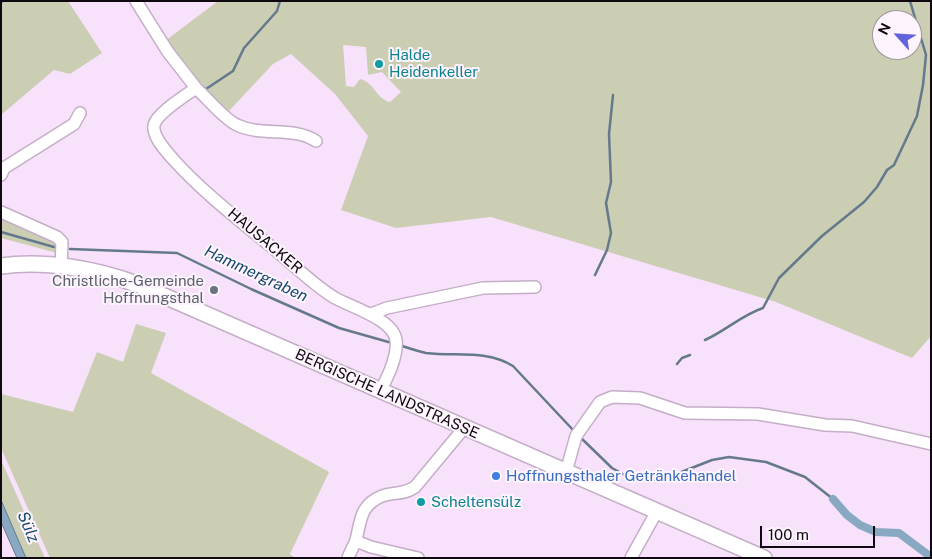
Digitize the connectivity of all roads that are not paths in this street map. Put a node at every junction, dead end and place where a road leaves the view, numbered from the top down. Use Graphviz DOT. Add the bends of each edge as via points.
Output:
graph roads {
  1 [pos="136,1"];
  2 [pos="196,88"];
  3 [pos="80,113"];
  4 [pos="316,141"];
  5 [pos="1,175"];
  6 [pos="1,212"];
  7 [pos="1,266"];
  8 [pos="61,267"];
  9 [pos="535,287"];
  10 [pos="371,314"];
  11 [pos="381,390"];
  12 [pos="464,428"];
  13 [pos="931,444"];
  14 [pos="566,472"];
  15 [pos="657,512"];
  16 [pos="356,541"];
  17 [pos="348,558"];
  18 [pos="418,558"];
  19 [pos="631,558"];
  20 [pos="764,558"];
  1 -- 2 [label="street" via="168,52"];
  2 -- 4 [label="street" via="235,124 261,132 304,133"];
  2 -- 10 [label="street, HAUSACKER" via="157,118 155,134 172,158 304,274 334,297"];
  3 -- 5 [label="street" via="74,124 4,168"];
  6 -- 8 [label="street" via="57,237 62,242"];
  7 -- 8 [label="main road, BERGISCHE LANDSTRASSE" via="32,264"];
  8 -- 11 [label="main road, BERGISCHE LANDSTRASSE" via="93,271 133,283"];
  9 -- 10 [label="street" via="484,288"];
  10 -- 11 [label="street, HAUSACKER" via="383,322 396,339"];
  11 -- 12 [label="main road, BERGISCHE LANDSTRASSE"];
  12 -- 14 [label="main road, BERGISCHE LANDSTRASSE"];
  12 -- 16 [label="street" via="416,487 405,494 385,495 370,502 359,519"];
  13 -- 14 [label="street" via="852,426 758,414 685,413 626,396 604,398 577,434"];
  14 -- 15 [label="main road, BERGISCHE LANDSTRASSE"];
  15 -- 19 [label="street"];
  15 -- 20 [label="main road, BERGISCHE LANDSTRASSE"];
  16 -- 17 [label="street"];
  16 -- 18 [label="street" via="370,548"];
}
